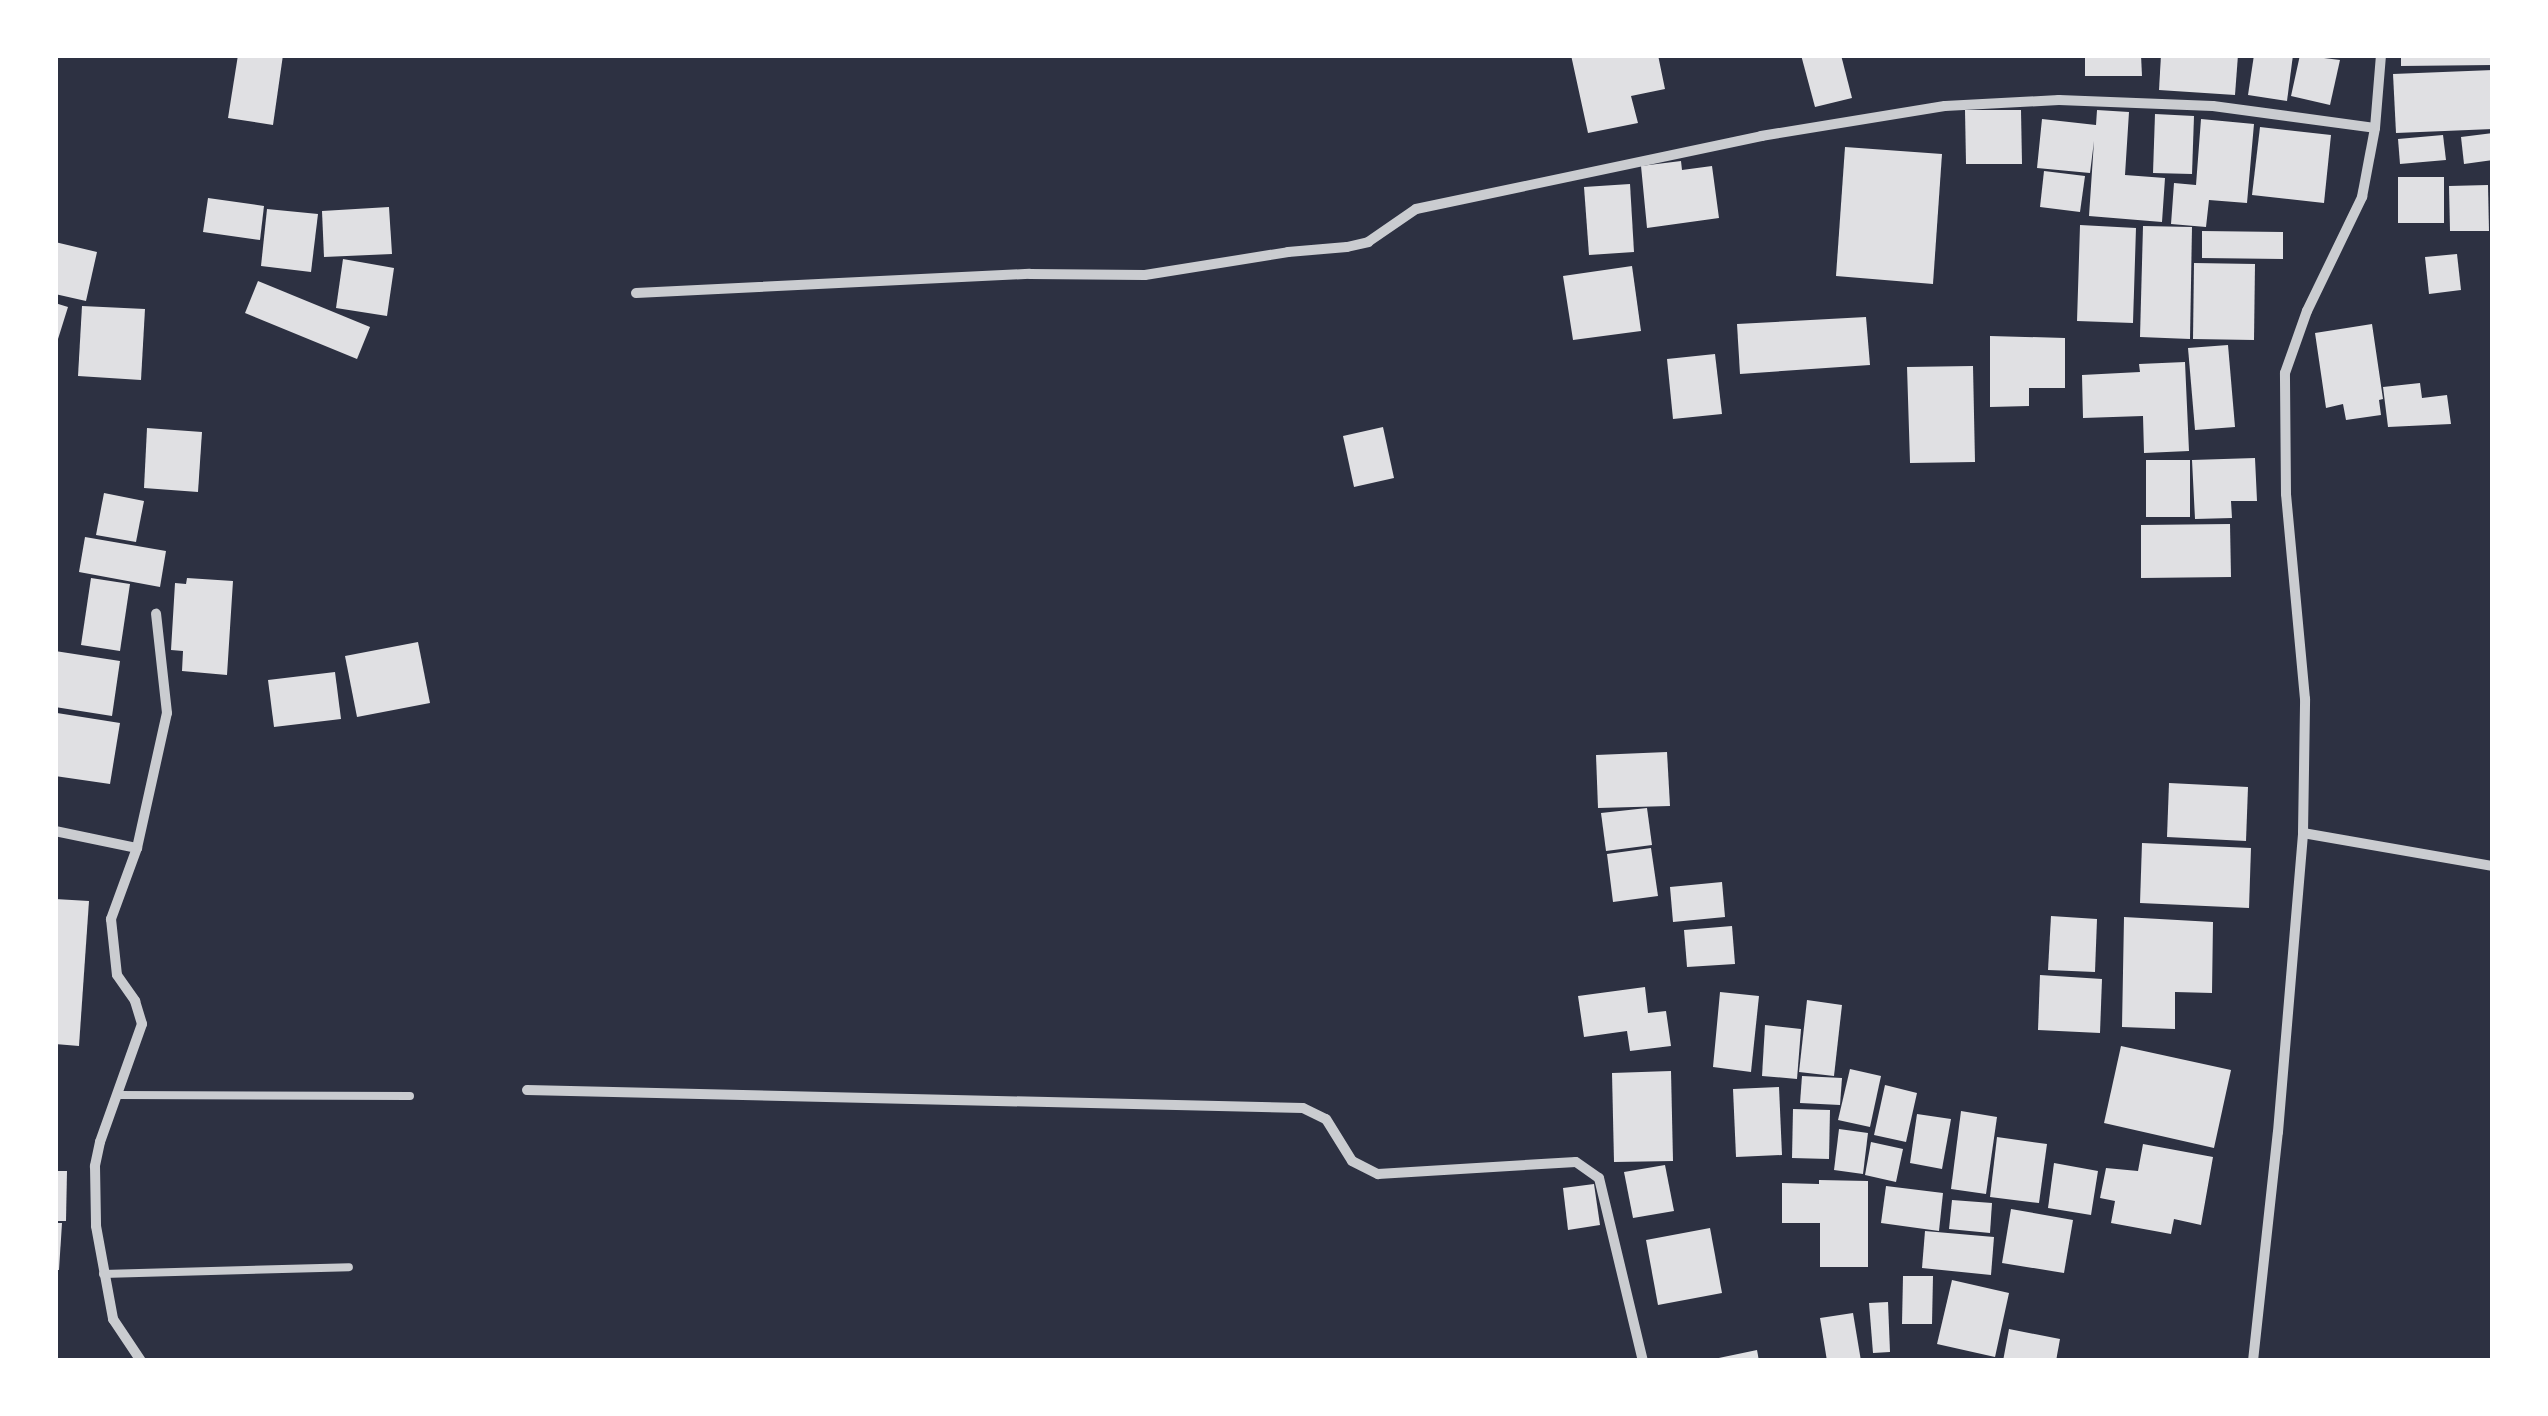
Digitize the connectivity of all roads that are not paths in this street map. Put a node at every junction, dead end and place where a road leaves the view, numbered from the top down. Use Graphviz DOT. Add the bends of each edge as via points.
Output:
graph roads {
  1 [pos="2382,55"];
  2 [pos="2375,128"];
  3 [pos="636,292"];
  4 [pos="156,614"];
  5 [pos="55,832"];
  6 [pos="2303,832"];
  7 [pos="136,848"];
  8 [pos="2493,866"];
  9 [pos="527,1090"];
  10 [pos="118,1095"];
  11 [pos="410,1096"];
  12 [pos="349,1267"];
  13 [pos="102,1274"];
  14 [pos="141,1361"];
  15 [pos="1644,1361"];
  16 [pos="2253,1361"];
  1 -- 2 [label="street"];
  2 -- 3 [label="street" via="2213,106 2059,100 1944,106 1457,199 1416,209 1377,238 1346,247 1146,275"];
  2 -- 6 [label="street" via="2362,197 2285,373 2286,494 2304,699"];
  4 -- 7 [label="street" via="167,713"];
  5 -- 7 [label="street"];
  6 -- 8 [label="street"];
  6 -- 16 [label="street"];
  7 -- 10 [label="street" via="110,919 113,964 142,1024"];
  9 -- 15 [label="street" via="1303,1108 1326,1119 1352,1161 1378,1174 1576,1162 1599,1178"];
  10 -- 11 [label="lane"];
  10 -- 13 [label="street" via="96,1166"];
  12 -- 13 [label="lane"];
  13 -- 14 [label="street" via="112,1319"];
}
